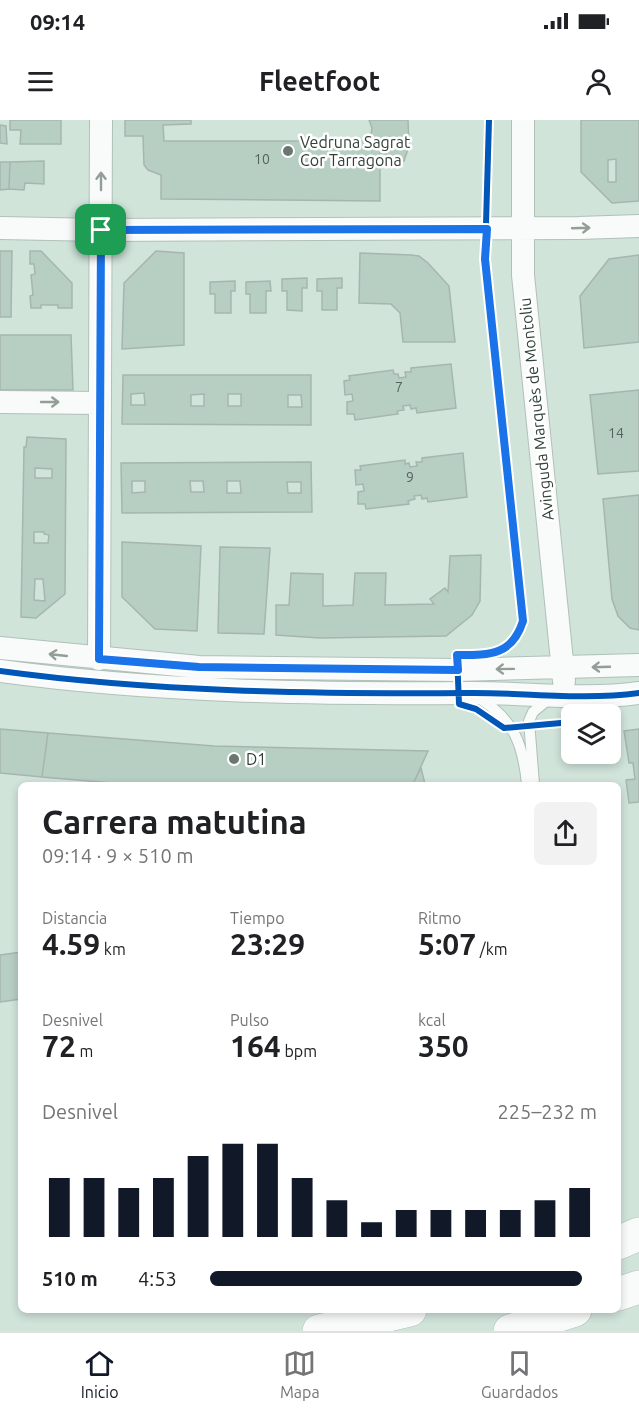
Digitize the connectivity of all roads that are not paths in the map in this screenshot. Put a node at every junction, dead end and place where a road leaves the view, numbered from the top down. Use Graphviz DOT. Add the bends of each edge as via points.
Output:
graph roads {
  1 [pos="101,120"];
  2 [pos="524,120"];
  3 [pos="639,226"];
  4 [pos="0,228"];
  5 [pos="524,229"];
  6 [pos="101,230"];
  7 [pos="0,402"];
  8 [pos="100,403"];
  9 [pos="0,648"];
  10 [pos="99,659"];
  11 [pos="639,665"];
  12 [pos="563,668"];
  13 [pos="0,671"];
  14 [pos="471,693"];
  15 [pos="639,693"];
  16 [pos="558,697"];
  17 [pos="527,782"];
  18 [pos="534,782"];
  19 [pos="639,1234"];
  20 [pos="621,1242"];
  21 [pos="639,1287"];
  22 [pos="621,1293"];
  23 [pos="397,1313"];
  24 [pos="566,1313"];
  25 [pos="319,1331"];
  26 [pos="510,1331"];
  6 -- 1 [label="street, one-way"];
  2 -- 5 [label="street, Avinguda Marquès de Montoliu"];
  5 -- 3 [label="street, one-way"];
  4 -- 6 [label="street"];
  5 -- 6 [label="street"];
  5 -- 12 [label="street, Avinguda Marquès de Montoliu" via="523,275"];
  6 -- 8 [label="street"];
  7 -- 8 [label="street, one-way"];
  8 -- 10 [label="street"];
  10 -- 9 [label="street, one-way"];
  12 -- 10 [label="street, one-way" via="199,667"];
  11 -- 12 [label="street, one-way"];
  12 -- 16 [label="street, Avinguda Marquès de Montoliu"];
  13 -- 14 [label="street" via="198,690"];
  14 -- 16 [label="street"];
  14 -- 17 [label="lane" via="506,718 517,737"];
  15 -- 16 [label="street"];
  16 -- 18 [label="lane" via="533,712 529,721"];
  19 -- 20 [label="highway"];
  21 -- 22 [label="highway"];
  23 -- 25 [label="highway"];
  24 -- 26 [label="highway"];
}
